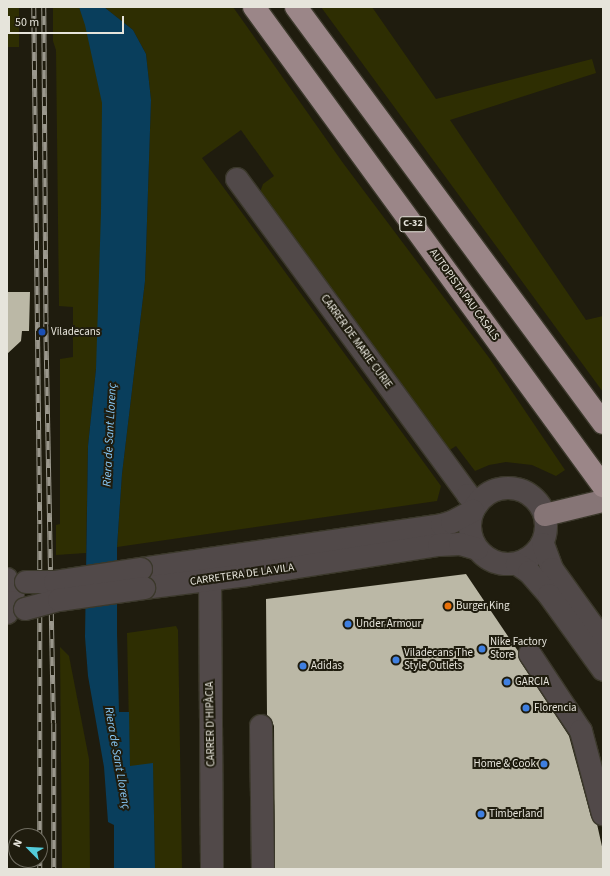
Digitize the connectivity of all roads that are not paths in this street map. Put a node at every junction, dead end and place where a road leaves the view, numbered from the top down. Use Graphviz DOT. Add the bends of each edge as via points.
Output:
graph roads {
  1 [pos="254,7"];
  2 [pos="296,7"];
  3 [pos="237,179"];
  4 [pos="603,423"];
  5 [pos="603,486"];
  6 [pos="603,501"];
  7 [pos="475,508"];
  8 [pos="545,516"];
  9 [pos="543,544"];
  10 [pos="477,549"];
  11 [pos="517,564"];
  12 [pos="142,578"];
  13 [pos="210,579"];
  14 [pos="14,581"];
  15 [pos="13,612"];
  16 [pos="603,640"];
  17 [pos="530,654"];
  18 [pos="603,670"];
  19 [pos="261,726"];
  20 [pos="602,810"];
  21 [pos="212,869"];
  22 [pos="263,869"];
  1 -- 5 [label="highway, AUTOPISTA PAU CASALS / C-32"];
  2 -- 4 [label="highway"];
  3 -- 7 [label="street, CARRER DE MARIE CURIE"];
  6 -- 8 [label="main road"];
  7 -- 8 [label="street" via="491,492 510,488 528,493 542,507"];
  7 -- 10 [label="street" via="470,519 470,535"];
  7 -- 12 [label="street, CARRETERA DE LA VILA" via="442,525"];
  8 -- 9 [label="street" via="547,525"];
  9 -- 11 [label="street" via="528,560"];
  9 -- 16 [label="street" via="547,559 556,575"];
  10 -- 11 [label="street" via="499,564"];
  10 -- 13 [label="street, CARRETERA DE LA VILA" via="460,544 439,545"];
  11 -- 18 [label="street" via="529,572 545,590"];
  12 -- 13 [label="street, CARRETERA DE LA VILA"];
  12 -- 14 [label="street, CARRETERA DE LA VILA, bridge"];
  12 -- 15 [label="street, CARRETERA DE LA VILA, bridge"];
  13 -- 21 [label="street, CARRER D'HIPÀCIA"];
  14 -- 15 [label="street"];
  17 -- 20 [label="street" via="581,731"];
  19 -- 22 [label="street"];
}
